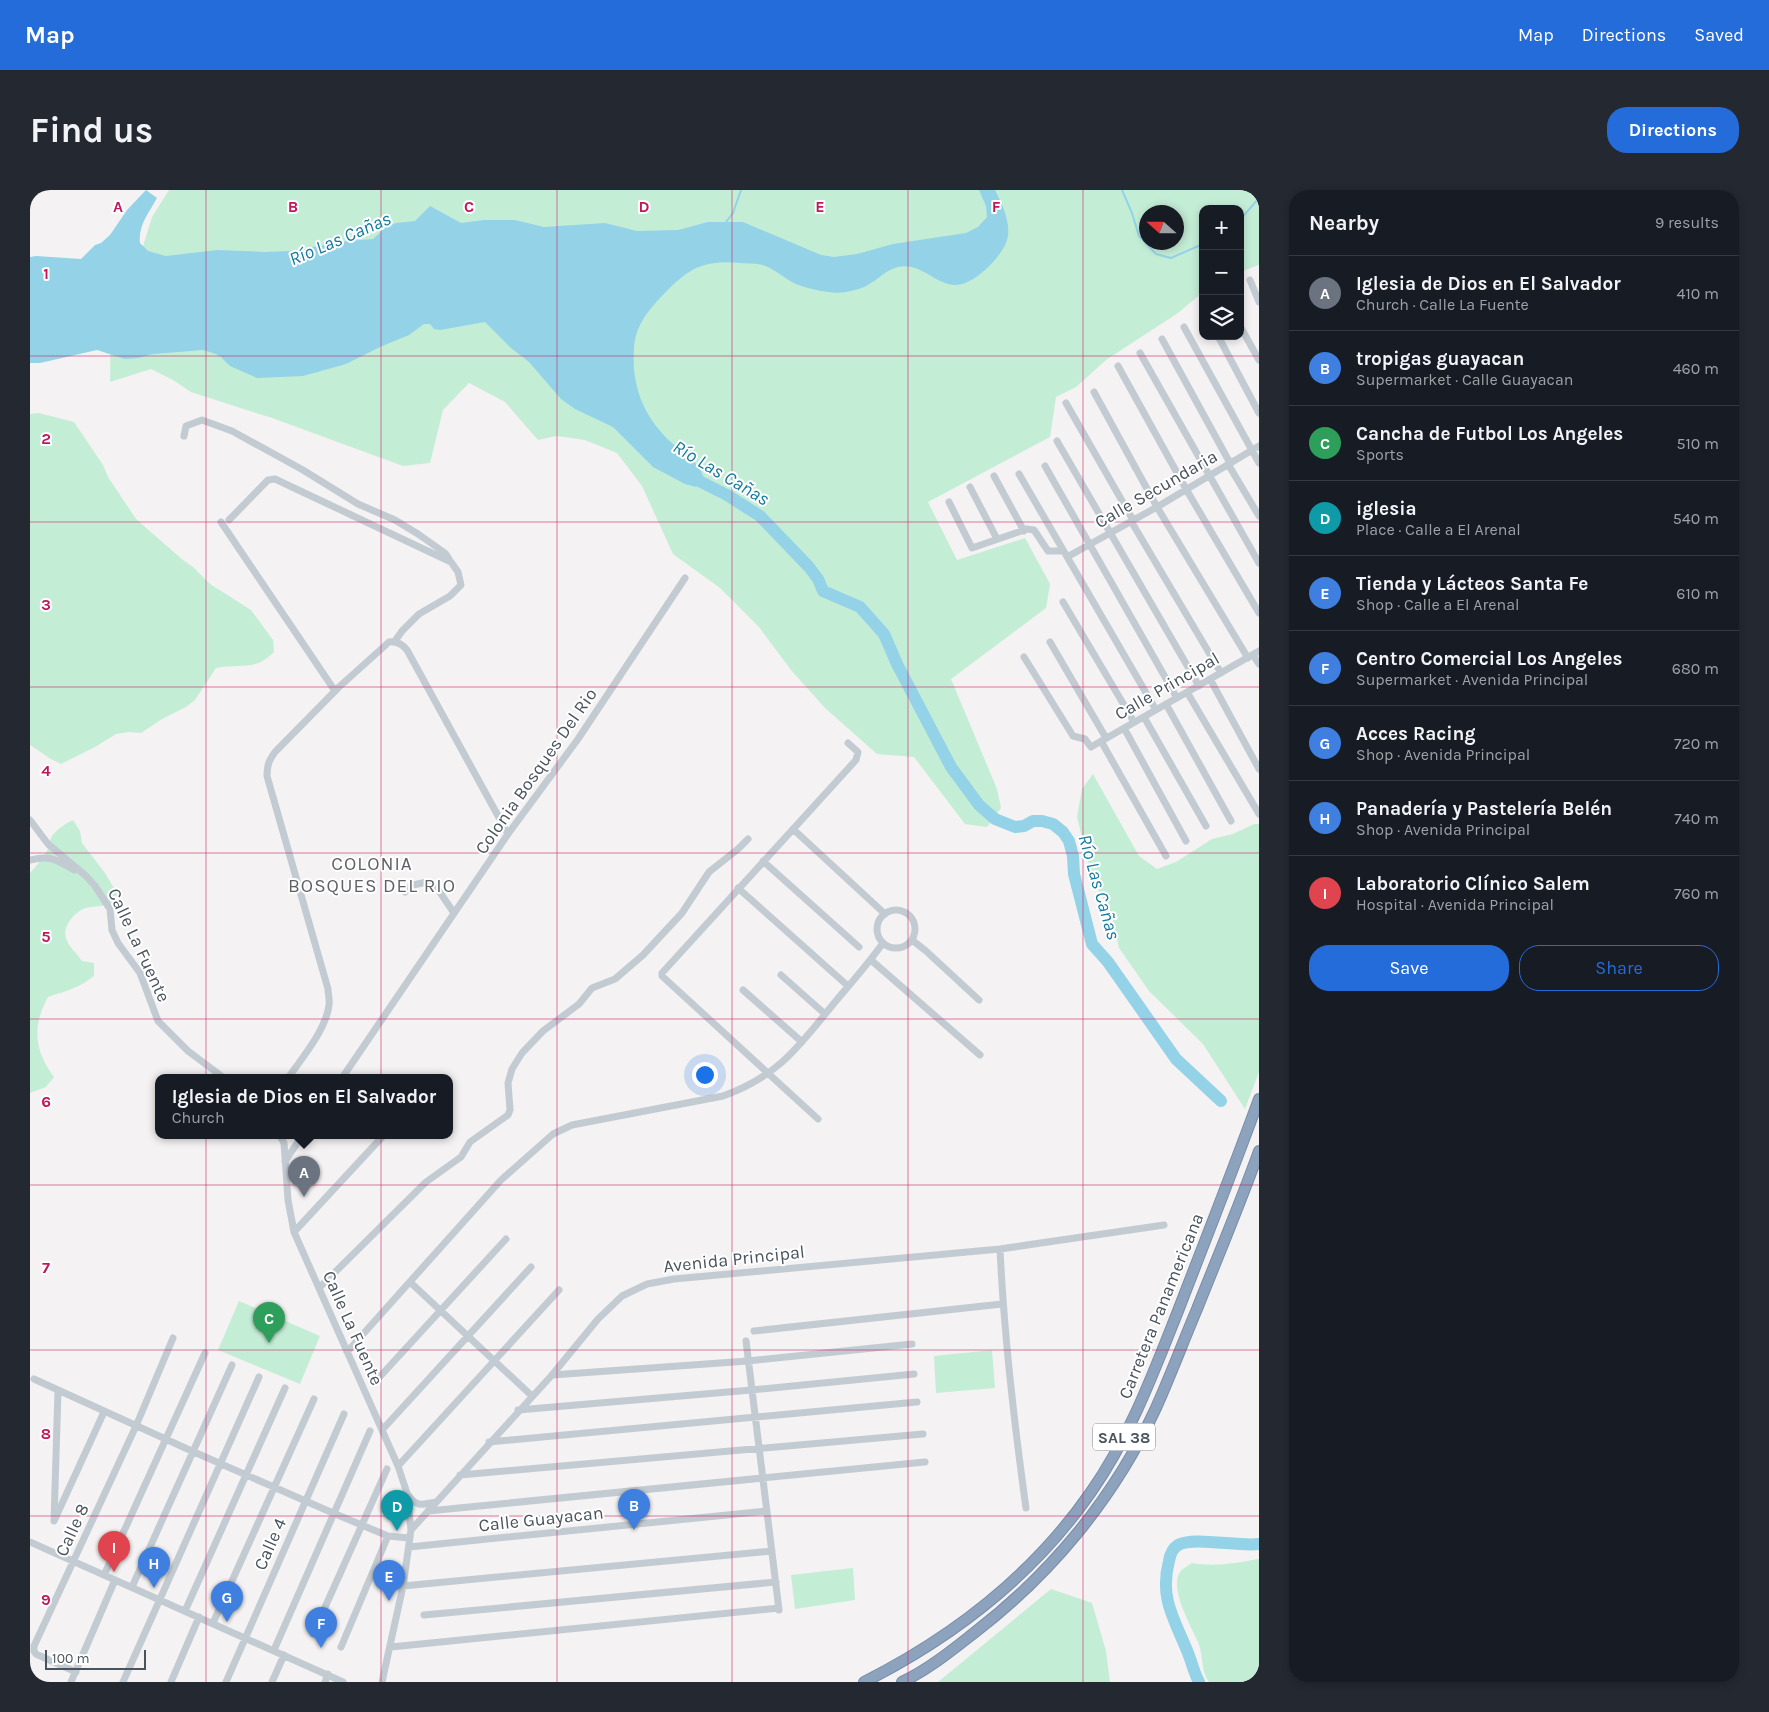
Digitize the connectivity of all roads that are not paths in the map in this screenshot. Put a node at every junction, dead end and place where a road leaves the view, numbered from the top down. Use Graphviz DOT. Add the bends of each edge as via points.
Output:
graph roads {
  1 [pos="1250,280"];
  2 [pos="1259,302"];
  3 [pos="1184,327"];
  4 [pos="1244,333"];
  5 [pos="1162,339"];
  6 [pos="1220,340"];
  7 [pos="1140,353"];
  8 [pos="1259,360"];
  9 [pos="1118,366"];
  10 [pos="1094,392"];
  11 [pos="1066,403"];
  12 [pos="1259,413"];
  13 [pos="184,436"];
  14 [pos="1058,441"];
  15 [pos="1259,446"];
  16 [pos="1252,450"];
  17 [pos="1259,463"];
  18 [pos="1229,464"];
  19 [pos="1045,466"];
  20 [pos="1019,474"];
  21 [pos="994,476"];
  22 [pos="1208,476"];
  23 [pos="970,487"];
  24 [pos="1186,489"];
  25 [pos="948,502"];
  26 [pos="1157,507"];
  27 [pos="1259,516"];
  28 [pos="229,520"];
  29 [pos="1132,521"];
  30 [pos="221,522"];
  31 [pos="1024,530"];
  32 [pos="1110,533"];
  33 [pos="997,539"];
  34 [pos="1089,545"];
  35 [pos="1065,554"];
  36 [pos="451,562"];
  37 [pos="1259,563"];
  38 [pos="685,578"];
  39 [pos="1063,602"];
  40 [pos="1259,613"];
  41 [pos="394,641"];
  42 [pos="1050,642"];
  43 [pos="1253,654"];
  44 [pos="1024,657"];
  45 [pos="1259,664"];
  46 [pos="1221,673"];
  47 [pos="1210,679"];
  48 [pos="1198,686"];
  49 [pos="335,691"];
  50 [pos="1187,692"];
  51 [pos="1177,698"];
  52 [pos="1166,704"];
  53 [pos="1156,710"];
  54 [pos="1144,716"];
  55 [pos="1134,722"];
  56 [pos="1124,728"];
  57 [pos="1103,740"];
  58 [pos="848,743"];
  59 [pos="1259,769"];
  60 [pos="1259,814"];
  61 [pos="30,820"];
  62 [pos="1231,821"];
  63 [pos="1206,826"];
  64 [pos="793,829"];
  65 [pos="508,834"];
  66 [pos="748,839"];
  67 [pos="1186,842"];
  68 [pos="1166,856"];
  69 [pos="30,860"];
  70 [pos="763,861"];
  71 [pos="86,876"];
  72 [pos="738,888"];
  73 [pos="405,892"];
  74 [pos="454,913"];
  75 [pos="885,914"];
  76 [pos="912,940"];
  77 [pos="883,943"];
  78 [pos="859,947"];
  79 [pos="871,960"];
  80 [pos="781,975"];
  81 [pos="848,986"];
  82 [pos="743,990"];
  83 [pos="979,1000"];
  84 [pos="825,1014"];
  85 [pos="802,1042"];
  86 [pos="980,1055"];
  87 [pos="219,1074"];
  88 [pos="291,1074"];
  89 [pos="345,1074"];
  90 [pos="768,1074"];
  91 [pos="1259,1099"];
  92 [pos="818,1119"];
  93 [pos="282,1139"];
  94 [pos="300,1139"];
  95 [pos="380,1139"];
  96 [pos="1259,1151"];
  97 [pos="285,1161"];
  98 [pos="1222,1200"];
  99 [pos="1239,1204"];
  100 [pos="1164,1225"];
  101 [pos="294,1232"];
  102 [pos="1208,1236"];
  103 [pos="506,1239"];
  104 [pos="1223,1244"];
  105 [pos="1000,1249"];
  106 [pos="531,1267"];
  107 [pos="410,1282"];
  108 [pos="319,1288"];
  109 [pos="559,1290"];
  110 [pos="1002,1304"];
  111 [pos="440,1310"];
  112 [pos="754,1331"];
  113 [pos="468,1336"];
  114 [pos="173,1338"];
  115 [pos="746,1341"];
  116 [pos="912,1344"];
  117 [pos="346,1352"];
  118 [pos="204,1353"];
  119 [pos="494,1361"];
  120 [pos="748,1361"];
  121 [pos="232,1365"];
  122 [pos="914,1374"];
  123 [pos="552,1375"];
  124 [pos="259,1377"];
  125 [pos="34,1379"];
  126 [pos="375,1382"];
  127 [pos="286,1388"];
  128 [pos="58,1390"];
  129 [pos="751,1390"];
  130 [pos="532,1396"];
  131 [pos="314,1399"];
  132 [pos="917,1402"];
  133 [pos="518,1410"];
  134 [pos="104,1412"];
  135 [pos="344,1414"];
  136 [pos="755,1418"];
  137 [pos="136,1426"];
  138 [pos="370,1430"];
  139 [pos="382,1430"];
  140 [pos="923,1434"];
  141 [pos="166,1440"];
  142 [pos="489,1442"];
  143 [pos="759,1448"];
  144 [pos="194,1452"];
  145 [pos="925,1462"];
  146 [pos="220,1464"];
  147 [pos="398,1466"];
  148 [pos="386,1469"];
  149 [pos="247,1475"];
  150 [pos="460,1475"];
  151 [pos="762,1478"];
  152 [pos="274,1487"];
  153 [pos="407,1493"];
  154 [pos="305,1501"];
  155 [pos="437,1502"];
  156 [pos="1026,1508"];
  157 [pos="428,1511"];
  158 [pos="767,1511"];
  159 [pos="334,1513"];
  160 [pos="361,1524"];
  161 [pos="410,1534"];
  162 [pos="388,1536"];
  163 [pos="30,1542"];
  164 [pos="408,1547"];
  165 [pos="772,1551"];
  166 [pos="74,1562"];
  167 [pos="104,1575"];
  168 [pos="115,1580"];
  169 [pos="776,1582"];
  170 [pos="403,1586"];
  171 [pos="132,1587"];
  172 [pos="159,1599"];
  173 [pos="185,1611"];
  174 [pos="424,1615"];
  175 [pos="200,1617"];
  176 [pos="213,1623"];
  177 [pos="313,1634"];
  178 [pos="245,1638"];
  179 [pos="341,1647"];
  180 [pos="391,1647"];
  181 [pos="274,1650"];
  182 [pos="284,1655"];
  183 [pos="76,1672"];
  184 [pos="328,1674"];
  185 [pos="71,1682"];
  186 [pos="123,1682"];
  187 [pos="171,1682"];
  188 [pos="226,1682"];
  189 [pos="272,1682"];
  190 [pos="325,1682"];
  191 [pos="343,1682"];
  192 [pos="382,1682"];
  193 [pos="864,1682"];
  194 [pos="902,1682"];
  1 -- 2 [label="street"];
  3 -- 16 [label="street"];
  4 -- 8 [label="street"];
  5 -- 18 [label="street"];
  6 -- 12 [label="street"];
  7 -- 22 [label="street"];
  9 -- 24 [label="street"];
  10 -- 26 [label="street"];
  11 -- 29 [label="street"];
  13 -- 36 [label="street" via="186,426 202,420 232,431 358,504 395,520 445,553"];
  14 -- 32 [label="street"];
  15 -- 16 [label="street, Calle Secundaria"];
  16 -- 17 [label="street"];
  16 -- 18 [label="street, Calle Secundaria"];
  18 -- 22 [label="street, Calle Secundaria"];
  18 -- 27 [label="street"];
  19 -- 34 [label="street"];
  20 -- 35 [label="street"];
  21 -- 31 [label="street"];
  22 -- 24 [label="street, Calle Secundaria"];
  22 -- 37 [label="street"];
  23 -- 33 [label="street"];
  24 -- 26 [label="street, Calle Secundaria"];
  24 -- 40 [label="street"];
  25 -- 33 [label="street" via="972,548"];
  26 -- 29 [label="street, Calle Secundaria"];
  26 -- 43 [label="street"];
  28 -- 36 [label="street" via="268,480 275,479"];
  29 -- 32 [label="street, Calle Secundaria"];
  29 -- 46 [label="street"];
  30 -- 49 [label="street"];
  31 -- 33 [label="street"];
  31 -- 35 [label="street" via="1034,530 1048,551"];
  32 -- 34 [label="street, Calle Secundaria"];
  32 -- 48 [label="street"];
  34 -- 35 [label="street, Calle Secundaria"];
  34 -- 51 [label="street"];
  35 -- 53 [label="street"];
  36 -- 41 [label="street" via="461,585 450,596 419,614"];
  38 -- 65 [label="street, Colonia Bosques Del Rio" via="578,739"];
  39 -- 55 [label="street"];
  41 -- 49 [label="street"];
  41 -- 65 [label="street" via="407,650"];
  42 -- 57 [label="street"];
  43 -- 45 [label="street"];
  43 -- 46 [label="street, Calle Principal"];
  44 -- 57 [label="street, Calle Principal" via="1073,736 1085,739 1091,747"];
  46 -- 47 [label="street, Calle Principal"];
  47 -- 48 [label="street, Calle Principal"];
  47 -- 59 [label="street"];
  48 -- 50 [label="street, Calle Principal"];
  49 -- 88 [label="street" via="275,752 267,767 328,989 329,1006 324,1022"];
  50 -- 51 [label="street, Calle Principal"];
  50 -- 60 [label="street"];
  51 -- 52 [label="street, Calle Principal"];
  52 -- 53 [label="street, Calle Principal"];
  52 -- 62 [label="street"];
  53 -- 54 [label="street, Calle Principal"];
  54 -- 55 [label="street, Calle Principal"];
  54 -- 63 [label="street"];
  55 -- 56 [label="street, Calle Principal"];
  56 -- 57 [label="street, Calle Principal"];
  56 -- 67 [label="street"];
  57 -- 68 [label="street"];
  58 -- 64 [label="street" via="858,752 856,760"];
  61 -- 71 [label="street, Calle La Fuente" via="48,844"];
  64 -- 70 [label="street"];
  64 -- 75 [label="street"];
  65 -- 74 [label="street, Colonia Bosques Del Rio"];
  66 -- 108 [label="street" via="709,872 682,913 643,955 616,979 592,988 579,1004 522,1053 508,1083 508,1115 470,1142 461,1157 426,1182"];
  69 -- 71 [label="street" via="51,857"];
  70 -- 72 [label="street"];
  70 -- 78 [label="street"];
  71 -- 87 [label="street, Calle La Fuente" via="110,909 112,930 140,973 158,1021 188,1051"];
  72 -- 81 [label="street"];
  72 -- 90 [label="street" via="662,976"];
  73 -- 74 [label="street" via="426,882 437,888"];
  74 -- 89 [label="street, Colonia Bosques Del Rio"];
  75 -- 76 [label="street" via="897,910 909,916 915,927"];
  75 -- 77 [label="street" via="877,928"];
  76 -- 77 [label="street" via="902,948"];
  76 -- 83 [label="street"];
  77 -- 79 [label="street"];
  79 -- 81 [label="street"];
  79 -- 86 [label="street"];
  80 -- 84 [label="street"];
  81 -- 84 [label="street"];
  82 -- 85 [label="street"];
  84 -- 85 [label="street"];
  85 -- 90 [label="street"];
  90 -- 92 [label="street"];
  90 -- 107 [label="street" via="723,1096 592,1120 553,1134 501,1180"];
  91 -- 98 [label="highway, Carretera Panamericana / SAL 38"];
  93 -- 97 [label="street, Calle La Fuente"];
  94 -- 97 [label="street"];
  95 -- 101 [label="street"];
  96 -- 99 [label="highway, Carretera Panamericana / SAL 38"];
  97 -- 101 [label="street, Calle La Fuente"];
  98 -- 99 [label="highway" via="1230,1206"];
  98 -- 102 [label="highway, Carretera Panamericana / SAL 38"];
  99 -- 104 [label="highway, Carretera Panamericana / SAL 38"];
  100 -- 105 [label="street, Avenida Principal"];
  101 -- 108 [label="street, Calle La Fuente"];
  102 -- 104 [label="highway" via="1216,1236"];
  102 -- 193 [label="highway, Carretera Panamericana / SAL 38" via="1136,1412 1110,1461 1080,1506 1033,1561 990,1602 894,1667"];
  103 -- 111 [label="street"];
  104 -- 194 [label="highway, Carretera Panamericana / SAL 38" via="1154,1410 1124,1468 1093,1513 1048,1567 1017,1597 937,1662"];
  105 -- 110 [label="street"];
  105 -- 123 [label="street, Avenida Principal" via="700,1276 647,1284 622,1296"];
  106 -- 113 [label="street"];
  107 -- 111 [label="street"];
  107 -- 117 [label="street"];
  108 -- 117 [label="street, Calle La Fuente"];
  109 -- 119 [label="street"];
  110 -- 112 [label="street"];
  110 -- 156 [label="street"];
  111 -- 113 [label="street"];
  111 -- 126 [label="street"];
  113 -- 119 [label="street"];
  113 -- 139 [label="street"];
  114 -- 137 [label="street, Calle 8"];
  115 -- 120 [label="street"];
  116 -- 120 [label="street"];
  117 -- 139 [label="street, Calle La Fuente"];
  118 -- 141 [label="street"];
  119 -- 130 [label="street"];
  119 -- 147 [label="street"];
  120 -- 123 [label="street"];
  120 -- 129 [label="street"];
  121 -- 144 [label="street"];
  122 -- 129 [label="street"];
  123 -- 130 [label="street, Avenida Principal"];
  124 -- 146 [label="street"];
  125 -- 128 [label="street"];
  127 -- 149 [label="street"];
  128 -- 134 [label="street"];
  128 -- 134 [label="street" via="54,1522"];
  129 -- 133 [label="street"];
  129 -- 136 [label="street"];
  130 -- 133 [label="street, Avenida Principal"];
  131 -- 152 [label="street"];
  132 -- 136 [label="street"];
  133 -- 142 [label="street, Avenida Principal"];
  134 -- 137 [label="street"];
  135 -- 154 [label="street, Calle 4"];
  136 -- 142 [label="street"];
  136 -- 143 [label="street"];
  137 -- 141 [label="street"];
  137 -- 166 [label="street, Calle 8"];
  138 -- 159 [label="street"];
  139 -- 147 [label="street, Calle La Fuente"];
  140 -- 143 [label="street"];
  141 -- 144 [label="street"];
  141 -- 167 [label="street"];
  142 -- 150 [label="street, Avenida Principal"];
  143 -- 150 [label="street"];
  143 -- 151 [label="street"];
  144 -- 146 [label="street"];
  144 -- 171 [label="street"];
  145 -- 151 [label="street"];
  146 -- 149 [label="street"];
  146 -- 172 [label="street"];
  147 -- 153 [label="street, Calle La Fuente"];
  148 -- 160 [label="street"];
  149 -- 152 [label="street"];
  149 -- 173 [label="street"];
  150 -- 155 [label="street, Avenida Principal"];
  151 -- 157 [label="street"];
  151 -- 158 [label="street"];
  152 -- 154 [label="street"];
  152 -- 176 [label="street"];
  153 -- 155 [label="street" via="417,1504"];
  153 -- 161 [label="street, Calle La Fuente"];
  154 -- 159 [label="street"];
  154 -- 178 [label="street, Calle 4"];
  155 -- 157 [label="street, Avenida Principal"];
  157 -- 161 [label="street, Avenida Principal"];
  158 -- 164 [label="street, Calle Guayacan"];
  158 -- 165 [label="street"];
  159 -- 160 [label="street"];
  159 -- 181 [label="street"];
  160 -- 162 [label="street"];
  160 -- 177 [label="street"];
  161 -- 162 [label="street"];
  161 -- 164 [label="street"];
  162 -- 179 [label="street"];
  163 -- 166 [label="street"];
  164 -- 170 [label="street"];
  165 -- 169 [label="street"];
  165 -- 170 [label="street"];
  166 -- 167 [label="street"];
  166 -- 183 [label="street, Calle 8" via="34,1651"];
  167 -- 168 [label="street"];
  168 -- 171 [label="street"];
  168 -- 183 [label="street"];
  169 -- 174 [label="street"];
  169 -- 180 [label="street" via="779,1609"];
  170 -- 180 [label="street"];
  171 -- 172 [label="street"];
  172 -- 173 [label="street"];
  172 -- 186 [label="street"];
  173 -- 175 [label="street"];
  175 -- 176 [label="street"];
  175 -- 187 [label="street"];
  176 -- 178 [label="street"];
  178 -- 181 [label="street"];
  178 -- 188 [label="street, Calle 4"];
  180 -- 192 [label="street"];
  181 -- 182 [label="street"];
  182 -- 184 [label="street"];
  182 -- 189 [label="street"];
  183 -- 185 [label="street"];
  184 -- 190 [label="street"];
  184 -- 191 [label="street"];
}
